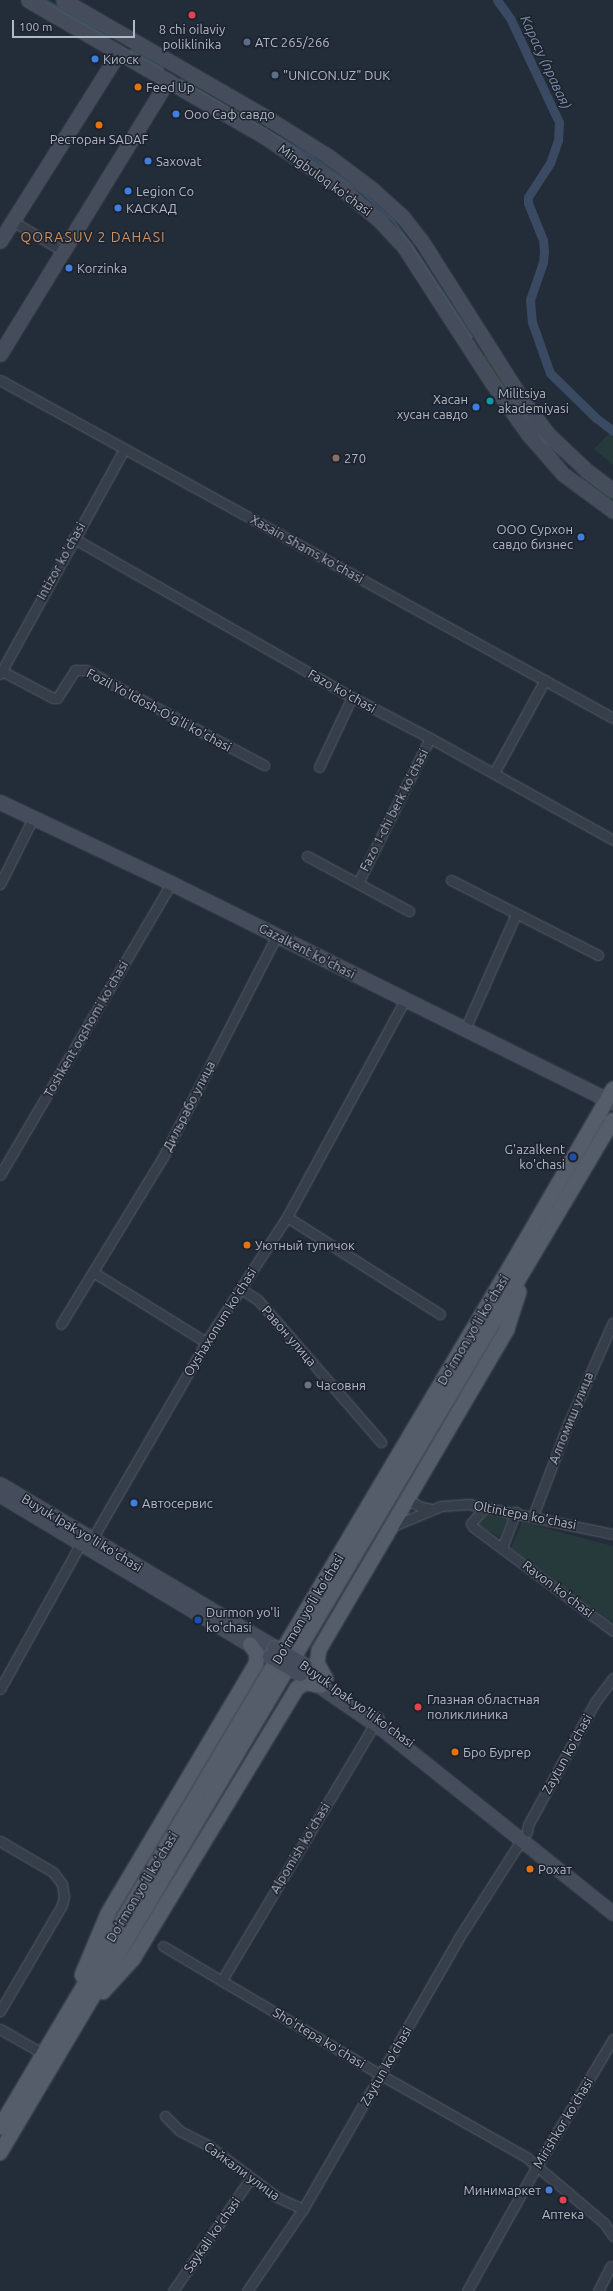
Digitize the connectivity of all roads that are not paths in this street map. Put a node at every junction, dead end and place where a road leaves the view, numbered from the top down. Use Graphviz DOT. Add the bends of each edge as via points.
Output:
graph roads {
  1 [pos="28,0"];
  2 [pos="63,0"];
  3 [pos="128,38"];
  4 [pos="119,52"];
  5 [pos="177,66"];
  6 [pos="168,80"];
  7 [pos="12,221"];
  8 [pos="0,241"];
  9 [pos="63,251"];
  10 [pos="485,343"];
  11 [pos="471,352"];
  12 [pos="0,354"];
  13 [pos="0,380"];
  14 [pos="124,449"];
  15 [pos="575,460"];
  16 [pos="564,474"];
  17 [pos="613,490"];
  18 [pos="613,511"];
  19 [pos="73,538"];
  20 [pos="1,671"];
  21 [pos="545,680"];
  22 [pos="352,697"];
  23 [pos="613,718"];
  24 [pos="430,738"];
  25 [pos="264,765"];
  26 [pos="319,767"];
  27 [pos="494,773"];
  28 [pos="0,802"];
  29 [pos="33,818"];
  30 [pos="613,840"];
  31 [pos="307,856"];
  32 [pos="451,880"];
  33 [pos="171,883"];
  34 [pos="358,883"];
  35 [pos="0,884"];
  36 [pos="409,911"];
  37 [pos="516,914"];
  38 [pos="276,935"];
  39 [pos="598,955"];
  40 [pos="405,1000"];
  41 [pos="465,1029"];
  42 [pos="611,1097"];
  43 [pos="613,1120"];
  44 [pos="0,1175"];
  45 [pos="287,1216"];
  46 [pos="527,1267"];
  47 [pos="93,1272"];
  48 [pos="241,1289"];
  49 [pos="440,1314"];
  50 [pos="613,1322"];
  51 [pos="61,1324"];
  52 [pos="206,1342"];
  53 [pos="381,1442"];
  54 [pos="0,1484"];
  55 [pos="0,1495"];
  56 [pos="408,1500"];
  57 [pos="486,1506"];
  58 [pos="436,1508"];
  59 [pos="516,1512"];
  60 [pos="533,1516"];
  61 [pos="393,1526"];
  62 [pos="613,1534"];
  63 [pos="86,1541"];
  64 [pos="502,1548"];
  65 [pos="613,1631"];
  66 [pos="250,1644"];
  67 [pos="272,1652"];
  68 [pos="613,1678"];
  69 [pos="324,1683"];
  70 [pos="0,1689"];
  71 [pos="377,1720"];
  72 [pos="524,1836"];
  73 [pos="0,1841"];
  74 [pos="613,1902"];
  75 [pos="613,1913"];
  76 [pos="163,1946"];
  77 [pos="222,1980"];
  78 [pos="0,2011"];
  79 [pos="75,2014"];
  80 [pos="0,2029"];
  81 [pos="613,2039"];
  82 [pos="49,2057"];
  83 [pos="381,2075"];
  84 [pos="165,2116"];
  85 [pos="0,2127"];
  86 [pos="0,2153"];
  87 [pos="537,2166"];
  88 [pos="250,2179"];
  89 [pos="303,2209"];
  90 [pos="613,2236"];
  91 [pos="611,2266"];
  92 [pos="173,2291"];
  93 [pos="248,2291"];
  94 [pos="467,2291"];
  95 [pos="598,2291"];
  1 -- 4 [label="main road, Mingbuloq ko'chasi"];
  2 -- 3 [label="main road, Mingbuloq ko'chasi"];
  3 -- 4 [label="street"];
  3 -- 5 [label="main road, Mingbuloq ko'chasi"];
  4 -- 6 [label="main road, Mingbuloq ko'chasi"];
  4 -- 7 [label="main road"];
  5 -- 6 [label="street"];
  5 -- 10 [label="main road, Mingbuloq ko'chasi" via="311,145 372,189 402,216 421,240"];
  6 -- 9 [label="main road"];
  6 -- 11 [label="main road, Mingbuloq ko'chasi" via="285,150 345,191 379,220 404,247"];
  7 -- 8 [label="main road"];
  7 -- 9 [label="street"];
  9 -- 12 [label="main road"];
  10 -- 11 [label="main road"];
  10 -- 15 [label="main road, Mingbuloq ko'chasi" via="543,428"];
  11 -- 16 [label="main road, Mingbuloq ko'chasi" via="528,434"];
  13 -- 14 [label="street, Xasain Shams ko'chasi"];
  14 -- 19 [label="street, Intizor ko'chasi"];
  14 -- 21 [label="street, Xasain Shams ko'chasi"];
  15 -- 16 [label="main road"];
  15 -- 17 [label="main road, Mingbuloq ko'chasi"];
  16 -- 18 [label="main road, Mingbuloq ko'chasi"];
  19 -- 20 [label="street, Intizor ko'chasi"];
  19 -- 22 [label="street, Fazo ko'chasi"];
  20 -- 25 [label="street, Fozil Yo'ldosh-O'g'li ko'chasi" via="57,698 75,670 86,670"];
  21 -- 23 [label="street, Xasain Shams ko'chasi"];
  21 -- 27 [label="street"];
  22 -- 24 [label="street, Fazo ko'chasi"];
  22 -- 26 [label="street"];
  24 -- 27 [label="street, Fazo ko'chasi"];
  24 -- 34 [label="street, Fazo 1-chi berk ko'chasi"];
  27 -- 30 [label="street, Fazo ko'chasi"];
  28 -- 29 [label="main road, Gazalkent ko'chasi"];
  29 -- 33 [label="main road, Gazalkent ko'chasi"];
  29 -- 35 [label="street"];
  31 -- 34 [label="street, Fazo 1-chi berk ko'chasi"];
  32 -- 37 [label="street"];
  33 -- 38 [label="main road, Gazalkent ko'chasi"];
  33 -- 44 [label="street, Toshkent oqshomi ko'chasi"];
  34 -- 36 [label="street, Fazo 1-chi berk ko'chasi"];
  37 -- 39 [label="street"];
  37 -- 41 [label="street"];
  38 -- 40 [label="main road, Gazalkent ko'chasi"];
  38 -- 47 [label="street, Дильрабо улица" via="164,1155"];
  40 -- 41 [label="main road, Gazalkent ko'chasi"];
  40 -- 45 [label="street, Oyshaxonum ko'chasi"];
  41 -- 42 [label="main road, Gazalkent ko'chasi"];
  42 -- 79 [label="main road, Do‘rmon yo‘li ko‘chasi"];
  43 -- 46 [label="main road, Do‘rmon yo‘li ko‘chasi"];
  45 -- 48 [label="street, Oyshaxonum ko'chasi"];
  45 -- 49 [label="street"];
  46 -- 56 [label="main road" via="507,1329"];
  46 -- 79 [label="main road, Do‘rmon yo‘li ko‘chasi"];
  47 -- 51 [label="street, Дильрабо улица"];
  47 -- 52 [label="street"];
  48 -- 52 [label="street, Oyshaxonum ko'chasi"];
  48 -- 53 [label="street, Равон улица" via="258,1300"];
  50 -- 60 [label="street, Алпомиш улица" via="568,1424"];
  52 -- 63 [label="street, Oyshaxonum ko'chasi"];
  54 -- 63 [label="main road, Buyuk Ipak yo'li ko'chasi"];
  55 -- 63 [label="main road, Buyuk Ipak yo'li ko'chasi"];
  56 -- 58 [label="street" via="424,1508"];
  56 -- 61 [label="main road"];
  57 -- 58 [label="street, Oltintepa ko'chasi" via="461,1504"];
  57 -- 59 [label="street, Oltintepa ko'chasi"];
  57 -- 64 [label="street, Ravon ko'chasi" via="471,1522 472,1525"];
  58 -- 61 [label="street, Oltintepa ko'chasi"];
  59 -- 60 [label="street, Oltintepa ko'chasi"];
  59 -- 64 [label="street"];
  60 -- 62 [label="street, Oltintepa ko'chasi"];
  61 -- 69 [label="main road" via="319,1650 317,1663"];
  63 -- 66 [label="main road, Buyuk Ipak yo'li ko'chasi"];
  63 -- 67 [label="main road, Buyuk Ipak yo'li ko'chasi"];
  63 -- 70 [label="street, Oyshaxonum ko'chasi"];
  64 -- 65 [label="street, Ravon ko'chasi"];
  66 -- 67 [label="main road, Buyuk Ipak yo'li ko'chasi"];
  66 -- 79 [label="main road" via="257,1654 256,1664 108,1913"];
  67 -- 69 [label="main road, Buyuk Ipak yo'li ko'chasi, bridge"];
  68 -- 72 [label="street, Zaytun ko'chasi" via="595,1702"];
  69 -- 71 [label="main road, Buyuk Ipak yo'li ko'chasi"];
  69 -- 79 [label="main road" via="306,1682 297,1688 133,1959"];
  71 -- 72 [label="main road, Buyuk Ipak yo'li ko'chasi"];
  71 -- 77 [label="street, Alpomish ko'chasi"];
  72 -- 74 [label="main road, Buyuk Ipak yo'li ko'chasi"];
  72 -- 75 [label="main road, Buyuk Ipak yo'li ko'chasi"];
  72 -- 83 [label="street, Zaytun ko'chasi" via="484,1896"];
  73 -- 78 [label="street" via="53,1872 62,1884 64,1896 62,1905"];
  76 -- 77 [label="street, Sho'rtepa ko'chasi"];
  77 -- 83 [label="street, Sho'rtepa ko'chasi"];
  79 -- 82 [label="main road, Do‘rmon yo‘li ko‘chasi"];
  80 -- 82 [label="street"];
  81 -- 87 [label="street, Mirishkor ko'chasi"];
  82 -- 85 [label="main road, Do‘rmon yo‘li ko‘chasi"];
  82 -- 86 [label="main road, Do‘rmon yo‘li ko‘chasi"];
  83 -- 87 [label="street, Sho'rtepa ko'chasi" via="526,2157"];
  83 -- 89 [label="street, Zaytun ko'chasi"];
  84 -- 88 [label="street, Сайкали улица" via="180,2131 208,2145"];
  87 -- 90 [label="street, Sho'rtepa ko'chasi" via="604,2223"];
  87 -- 94 [label="street, Mirishkor ko'chasi"];
  88 -- 89 [label="street, Сайкали улица" via="283,2201"];
  88 -- 92 [label="street, Saykali ko'chasi"];
  89 -- 93 [label="street, Zaytun ko'chasi"];
  91 -- 95 [label="street"];
}
